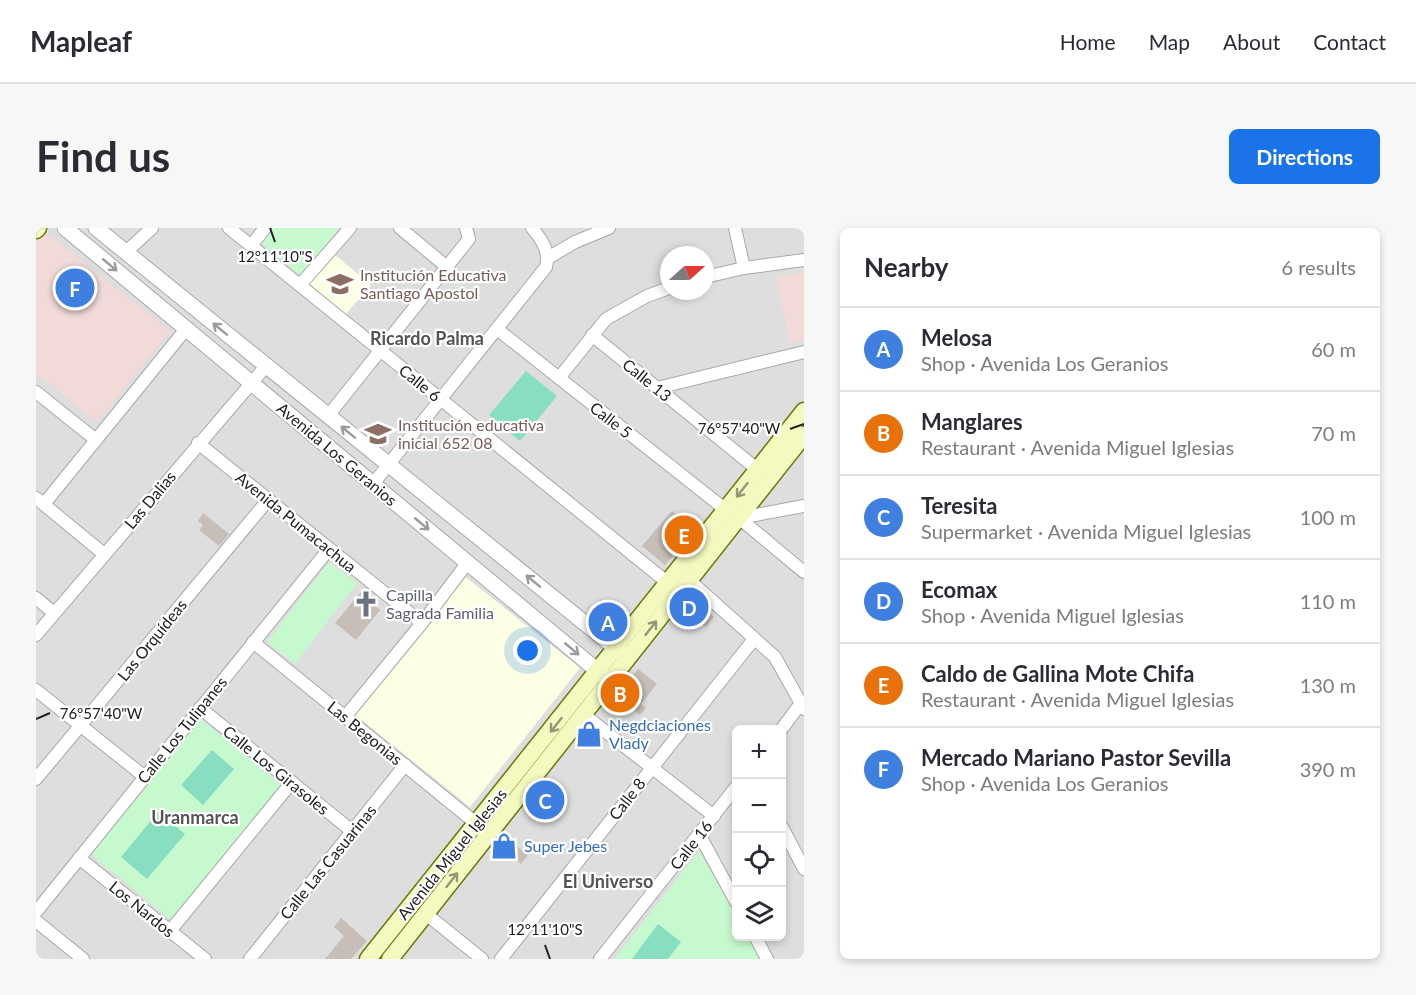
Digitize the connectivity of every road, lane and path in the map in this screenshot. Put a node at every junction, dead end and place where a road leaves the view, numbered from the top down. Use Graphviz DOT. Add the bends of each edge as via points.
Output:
graph roads {
  1 [pos="96,228"];
  2 [pos="152,228"];
  3 [pos="229,228"];
  4 [pos="265,228"];
  5 [pos="350,228"];
  6 [pos="400,228"];
  7 [pos="466,228"];
  8 [pos="532,228"];
  9 [pos="609,228"];
  10 [pos="735,228"];
  11 [pos="71,230"];
  12 [pos="251,246"];
  13 [pos="126,252"];
  14 [pos="548,258"];
  15 [pos="804,261"];
  16 [pos="447,267"];
  17 [pos="744,268"];
  18 [pos="714,275"];
  19 [pos="300,285"];
  20 [pos="660,291"];
  21 [pos="186,328"];
  22 [pos="497,329"];
  23 [pos="592,335"];
  24 [pos="379,350"];
  25 [pos="804,352"];
  26 [pos="266,366"];
  27 [pos="559,378"];
  28 [pos="251,382"];
  29 [pos="657,388"];
  30 [pos="36,392"];
  31 [pos="441,400"];
  32 [pos="804,411"];
  33 [pos="328,416"];
  34 [pos="804,435"];
  35 [pos="96,440"];
  36 [pos="198,443"];
  37 [pos="388,465"];
  38 [pos="758,470"];
  39 [pos="373,484"];
  40 [pos="268,500"];
  41 [pos="40,501"];
  42 [pos="804,506"];
  43 [pos="732,514"];
  44 [pos="328,549"];
  45 [pos="105,554"];
  46 [pos="468,562"];
  47 [pos="804,572"];
  48 [pos="688,580"];
  49 [pos="668,583"];
  50 [pos="36,598"];
  51 [pos="54,613"];
  52 [pos="422,623"];
  53 [pos="36,636"];
  54 [pos="754,639"];
  55 [pos="253,642"];
  56 [pos="622,653"];
  57 [pos="604,676"];
  58 [pos="36,690"];
  59 [pos="802,706"];
  60 [pos="200,708"];
  61 [pos="583,714"];
  62 [pos="345,717"];
  63 [pos="785,725"];
  64 [pos="81,727"];
  65 [pos="405,765"];
  66 [pos="652,768"];
  67 [pos="145,777"];
  68 [pos="36,779"];
  69 [pos="292,782"];
  70 [pos="732,793"];
  71 [pos="714,816"];
  72 [pos="477,824"];
  73 [pos="352,831"];
  74 [pos="785,833"];
  75 [pos="699,834"];
  76 [pos="79,858"];
  77 [pos="804,868"];
  78 [pos="732,895"];
  79 [pos="36,912"];
  80 [pos="426,914"];
  81 [pos="36,921"];
  82 [pos="170,931"];
  83 [pos="758,941"];
  84 [pos="83,959"];
  85 [pos="205,959"];
  86 [pos="250,959"];
  87 [pos="368,959"];
  88 [pos="390,959"];
  89 [pos="482,959"];
  90 [pos="501,959"];
  91 [pos="600,959"];
  92 [pos="767,959"];
  1 -- 13 [label="street, Avenida Los Geranios"];
  2 -- 13 [label="street"];
  3 -- 12 [label="street, Calle 6"];
  4 -- 12 [label="street"];
  5 -- 19 [label="street"];
  6 -- 16 [label="street"];
  7 -- 16 [label="street" via="469,238"];
  8 -- 14 [label="street" via="546,247"];
  9 -- 14 [label="street"];
  10 -- 17 [label="street"];
  11 -- 21 [label="street, Avenida Los Geranios, one-way"];
  12 -- 19 [label="street, Calle 6"];
  26 -- 13 [label="street, Avenida Los Geranios, one-way"];
  14 -- 22 [label="street" via="546,267"];
  15 -- 17 [label="street"];
  16 -- 24 [label="street"];
  17 -- 18 [label="street"];
  19 -- 24 [label="street, Calle 6"];
  20 -- 23 [label="street" via="606,319"];
  21 -- 28 [label="street, Avenida Los Geranios"];
  21 -- 35 [label="street"];
  22 -- 27 [label="street, Calle 5"];
  22 -- 31 [label="street"];
  23 -- 27 [label="street"];
  23 -- 29 [label="street, Calle 13"];
  24 -- 31 [label="street, Calle 6"];
  24 -- 33 [label="street"];
  25 -- 29 [label="street"];
  26 -- 28 [label="street, Las Dalias"];
  26 -- 33 [label="street, Avenida Los Geranios"];
  27 -- 43 [label="street, Calle 5"];
  28 -- 36 [label="street, Las Dalias"];
  28 -- 39 [label="street, Avenida Los Geranios"];
  29 -- 38 [label="street, Calle 13"];
  30 -- 35 [label="street"];
  31 -- 37 [label="street"];
  31 -- 49 [label="street, Calle 6"];
  32 -- 38 [label="main road, Avenida Miguel Iglesias"];
  37 -- 33 [label="street, Avenida Los Geranios, one-way"];
  34 -- 43 [label="main road, Avenida Miguel Iglesias"];
  35 -- 41 [label="street"];
  36 -- 40 [label="street, Avenida Pumacachua"];
  36 -- 45 [label="street, Las Dalias"];
  37 -- 39 [label="street"];
  56 -- 37 [label="street, Avenida Los Geranios, one-way"];
  38 -- 43 [label="main road, Avenida Miguel Iglesias, one-way"];
  39 -- 46 [label="street, Avenida Los Geranios, one-way"];
  40 -- 44 [label="street, Avenida Pumacachua"];
  40 -- 64 [label="street, Las Orquídeas"];
  41 -- 45 [label="street"];
  42 -- 43 [label="street"];
  43 -- 47 [label="street, Calle 5"];
  43 -- 48 [label="main road, Avenida Miguel Iglesias"];
  43 -- 49 [label="main road, Avenida Miguel Iglesias"];
  44 -- 52 [label="street, Avenida Pumacachua"];
  44 -- 55 [label="street, Calle Los Tulipanes"];
  45 -- 51 [label="street, Las Dalias"];
  46 -- 52 [label="street"];
  46 -- 57 [label="street, Avenida Los Geranios, one-way"];
  48 -- 54 [label="street"];
  56 -- 48 [label="main road, Avenida Miguel Iglesias, one-way"];
  49 -- 56 [label="main road, Avenida Miguel Iglesias"];
  50 -- 51 [label="street"];
  51 -- 53 [label="street, Las Dalias"];
  52 -- 62 [label="street"];
  54 -- 59 [label="street" via="775,657"];
  54 -- 66 [label="street, Calle 8"];
  55 -- 60 [label="street, Calle Los Tulipanes"];
  55 -- 62 [label="street, Las Begonias"];
  56 -- 57 [label="main road, Avenida Miguel Iglesias"];
  57 -- 61 [label="main road, Avenida Miguel Iglesias"];
  57 -- 72 [label="main road, Avenida Miguel Iglesias, one-way"];
  58 -- 64 [label="street"];
  59 -- 63 [label="street"];
  60 -- 67 [label="street, Calle Los Tulipanes"];
  60 -- 69 [label="street, Calle Los Girasoles"];
  61 -- 66 [label="street"];
  80 -- 61 [label="main road, Avenida Miguel Iglesias, one-way"];
  62 -- 65 [label="street, Las Begonias"];
  64 -- 67 [label="street"];
  64 -- 68 [label="street, Las Orquídeas"];
  65 -- 72 [label="street, Las Begonias"];
  65 -- 73 [label="street, Calle Las Casuarinas"];
  66 -- 71 [label="street"];
  66 -- 90 [label="street, Calle 8"];
  67 -- 76 [label="street, Calle Los Tulipanes"];
  69 -- 73 [label="street, Calle Los Girasoles"];
  69 -- 82 [label="street"];
  70 -- 71 [label="street, Calle 16"];
  71 -- 75 [label="street, Calle 16"];
  72 -- 87 [label="main road, Avenida Miguel Iglesias"];
  73 -- 86 [label="street, Calle Las Casuarinas"];
  74 -- 77 [label="street"];
  75 -- 78 [label="street"];
  75 -- 91 [label="street, Calle 16"];
  76 -- 79 [label="street, Calle Los Tulipanes"];
  76 -- 82 [label="street, Los Nardos"];
  80 -- 88 [label="main road, Avenida Miguel Iglesias"];
  80 -- 89 [label="street"];
  81 -- 84 [label="street"];
  82 -- 85 [label="street, Los Nardos"];
  83 -- 92 [label="street"];
}
